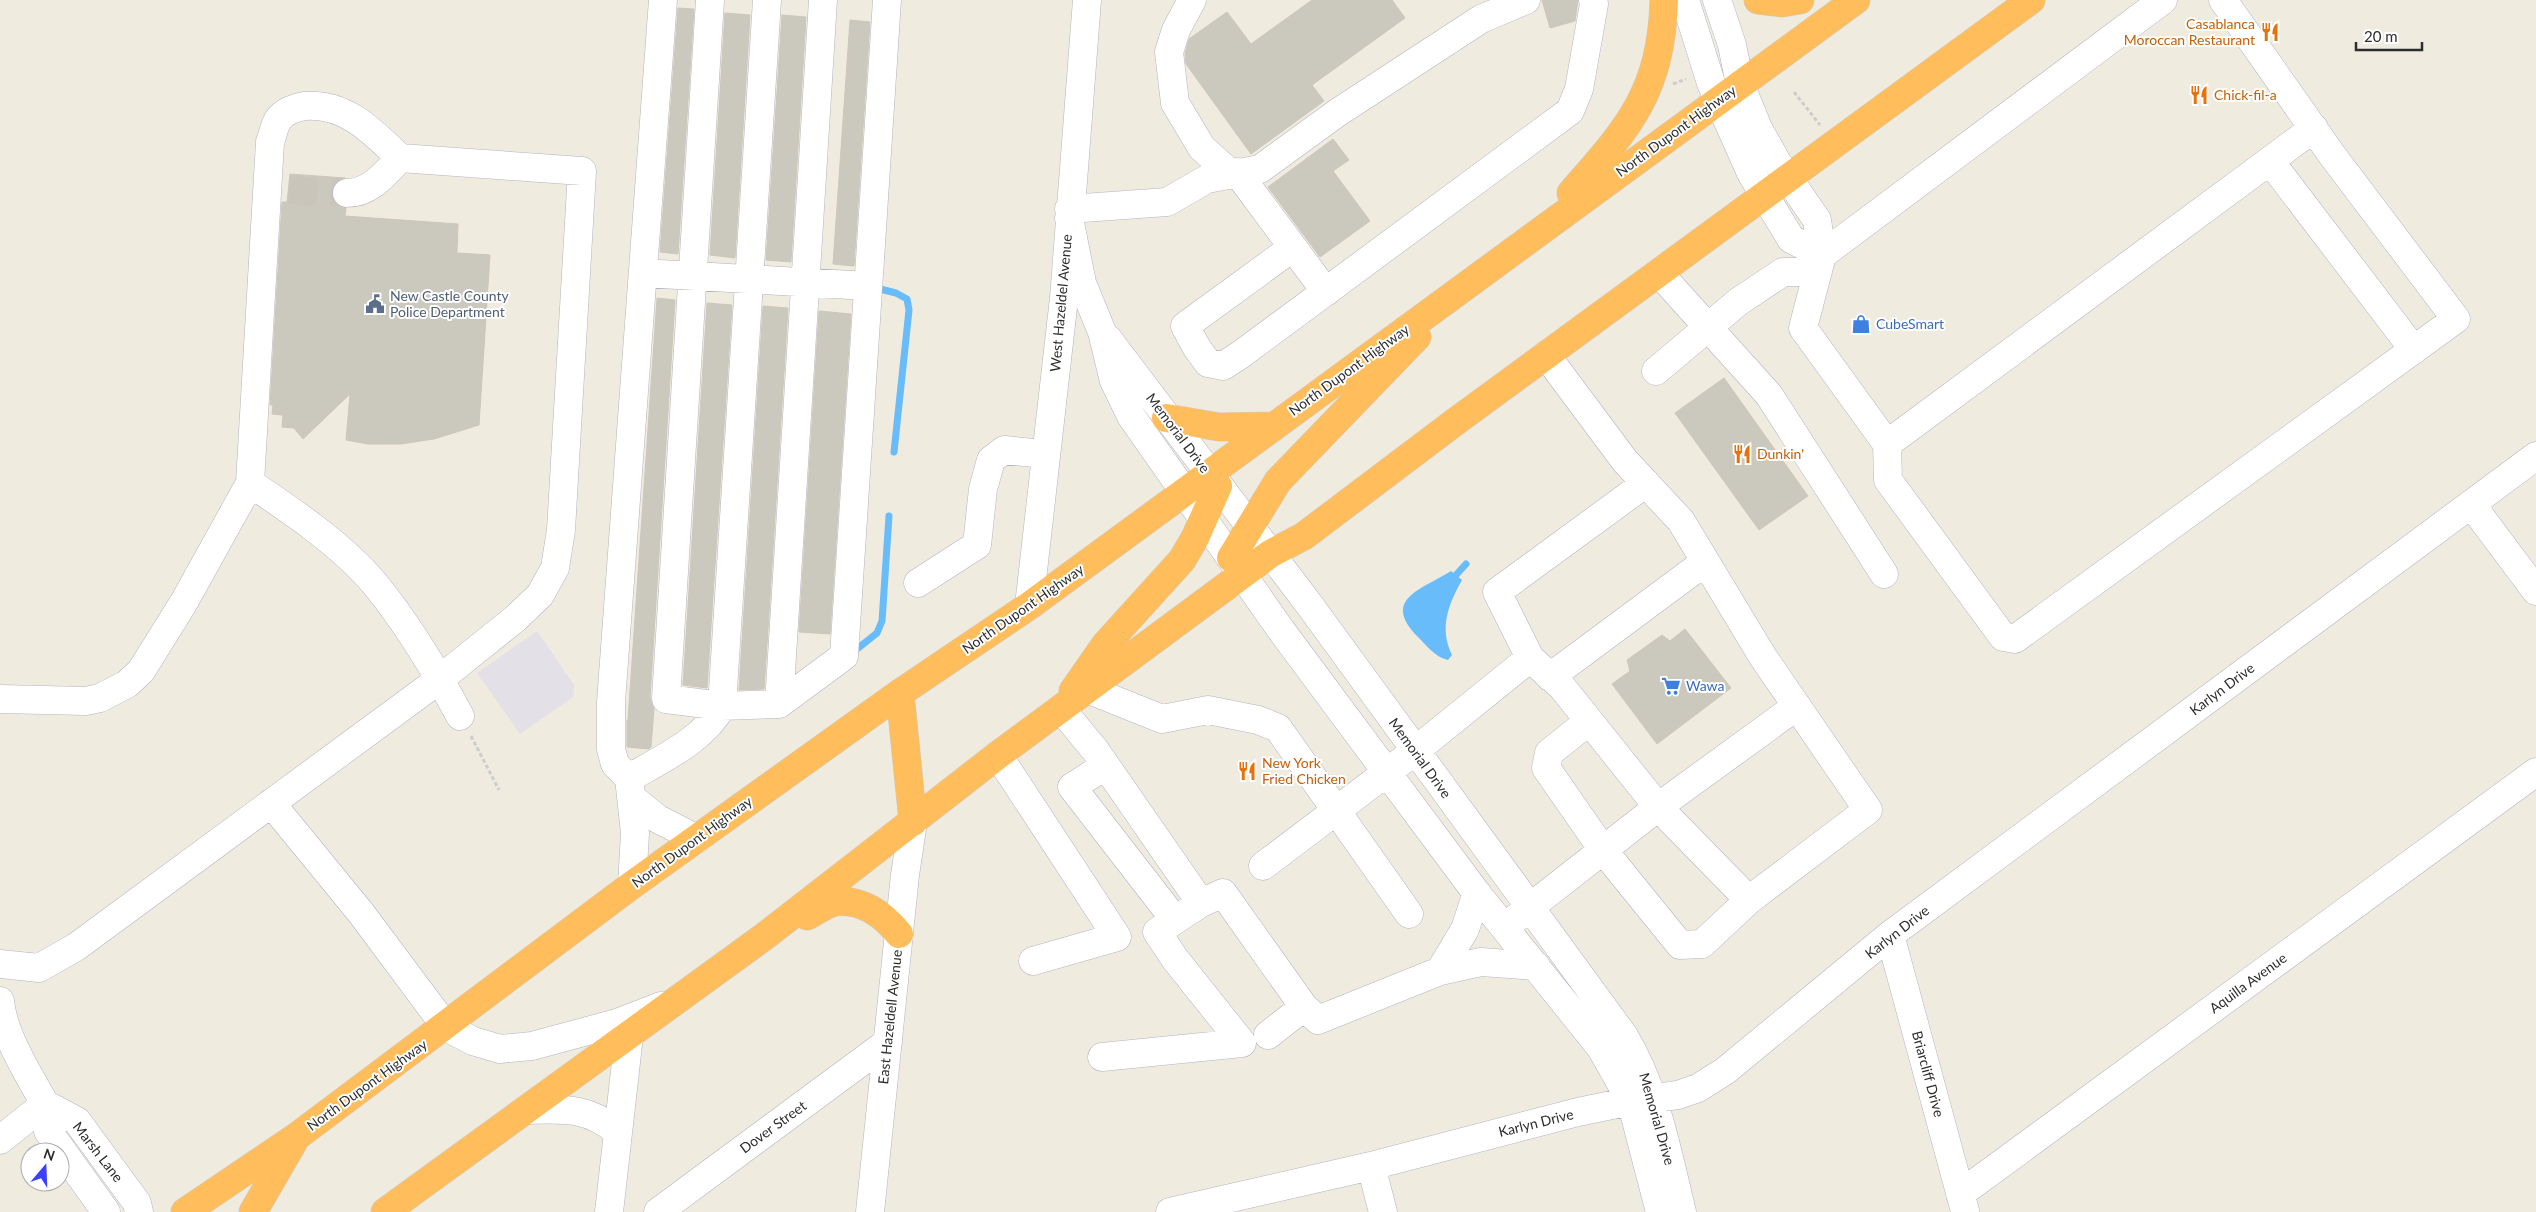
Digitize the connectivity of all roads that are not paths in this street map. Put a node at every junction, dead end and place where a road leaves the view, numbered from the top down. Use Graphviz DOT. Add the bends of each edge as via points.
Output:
graph roads {
  1 [pos="663,0"];
  2 [pos="710,0"];
  3 [pos="767,0"];
  4 [pos="823,0"];
  5 [pos="888,0"];
  6 [pos="1087,0"];
  7 [pos="1192,0"];
  8 [pos="1526,0"];
  9 [pos="1593,0"];
  10 [pos="1664,0"];
  11 [pos="1685,0"];
  12 [pos="1717,0"];
  13 [pos="1758,0"];
  14 [pos="1800,0"];
  15 [pos="1856,0"];
  16 [pos="2031,0"];
  17 [pos="2163,0"];
  18 [pos="2223,0"];
  19 [pos="1729,92"];
  20 [pos="2314,128"];
  21 [pos="400,158"];
  22 [pos="2270,161"];
  23 [pos="1234,173"];
  24 [pos="1788,178"];
  25 [pos="347,193"];
  26 [pos="1763,196"];
  27 [pos="1069,213"];
  28 [pos="1538,231"];
  29 [pos="1292,248"];
  30 [pos="1820,263"];
  31 [pos="643,273"];
  32 [pos="1659,273"];
  33 [pos="693,276"];
  34 [pos="750,279"];
  35 [pos="1474,279"];
  36 [pos="806,282"];
  37 [pos="868,286"];
  38 [pos="1326,292"];
  39 [pos="1707,327"];
  40 [pos="1102,332"];
  41 [pos="2414,350"];
  42 [pos="1546,356"];
  43 [pos="1656,371"];
  44 [pos="1166,418"];
  45 [pos="1273,426"];
  46 [pos="1887,444"];
  47 [pos="1044,454"];
  48 [pos="2536,456"];
  49 [pos="1213,480"];
  50 [pos="250,482"];
  51 [pos="1646,483"];
  52 [pos="1184,492"];
  53 [pos="2471,504"];
  54 [pos="1203,519"];
  55 [pos="1249,526"];
  56 [pos="1270,554"];
  57 [pos="1705,562"];
  58 [pos="1237,567"];
  59 [pos="1884,574"];
  60 [pos="918,583"];
  61 [pos="2536,591"];
  62 [pos="1029,606"];
  63 [pos="1530,658"];
  64 [pos="1550,676"];
  65 [pos="440,679"];
  66 [pos="1087,689"];
  67 [pos="900,693"];
  68 [pos="0,699"];
  69 [pos="779,704"];
  70 [pos="722,706"];
  71 [pos="1797,706"];
  72 [pos="1061,709"];
  73 [pos="460,716"];
  74 [pos="1588,721"];
  75 [pos="1415,751"];
  76 [pos="998,755"];
  77 [pos="1105,766"];
  78 [pos="1387,771"];
  79 [pos="2536,772"];
  80 [pos="631,788"];
  81 [pos="271,803"];
  82 [pos="1658,808"];
  83 [pos="1335,811"];
  84 [pos="913,822"];
  85 [pos="697,839"];
  86 [pos="1604,850"];
  87 [pos="1263,866"];
  88 [pos="632,885"];
  89 [pos="1477,893"];
  90 [pos="1749,900"];
  91 [pos="1201,903"];
  92 [pos="1530,907"];
  93 [pos="1409,914"];
  94 [pos="1175,920"];
  95 [pos="1503,927"];
  96 [pos="899,934"];
  97 [pos="765,936"];
  98 [pos="1890,936"];
  99 [pos="1033,961"];
  100 [pos="0,964"];
  101 [pos="1536,966"];
  102 [pos="1440,971"];
  103 [pos="680,998"];
  104 [pos="0,1001"];
  105 [pos="1304,1007"];
  106 [pos="446,1027"];
  107 [pos="1268,1035"];
  108 [pos="629,1036"];
  109 [pos="888,1042"];
  110 [pos="1102,1056"];
  111 [pos="1642,1100"];
  112 [pos="45,1104"];
  113 [pos="528,1110"];
  114 [pos="618,1132"];
  115 [pos="296,1137"];
  116 [pos="0,1140"];
  117 [pos="1371,1166"];
  118 [pos="1963,1203"];
  119 [pos="106,1212"];
  120 [pos="139,1212"];
  121 [pos="185,1212"];
  122 [pos="253,1212"];
  123 [pos="385,1212"];
  124 [pos="609,1212"];
  125 [pos="658,1212"];
  126 [pos="870,1212"];
  127 [pos="1170,1212"];
  128 [pos="1382,1212"];
  129 [pos="1660,1212"];
  130 [pos="1682,1212"];
  1 -- 31 [label="street"];
  2 -- 33 [label="street"];
  3 -- 34 [label="street"];
  4 -- 36 [label="street"];
  5 -- 37 [label="street"];
  6 -- 27 [label="street, West Hazeldel Avenue"];
  7 -- 23 [label="street" via="1169,52 1175,102 1202,148"];
  8 -- 23 [label="street" via="1480,18 1337,113 1260,169"];
  9 -- 38 [label="street" via="1579,89 1570,111"];
  10 -- 28 [label="highway" via="1656,65 1635,114 1614,144"];
  11 -- 19 [label="street" via="1699,48"];
  12 -- 19 [label="street" via="1732,45"];
  13 -- 14 [label="highway" via="1782,3"];
  15 -- 19 [label="highway, North Dupont Highway"];
  16 -- 24 [label="highway"];
  17 -- 30 [label="street"];
  18 -- 20 [label="street"];
  19 -- 24 [label="street"];
  19 -- 26 [label="street" via="1738,148"];
  19 -- 28 [label="highway, North Dupont Highway"];
  20 -- 22 [label="street"];
  20 -- 41 [label="street" via="2456,319"];
  21 -- 25 [label="street" via="369,188"];
  21 -- 50 [label="street" via="374,133 346,113 322,105 296,107 279,119 270,142 278,190"];
  21 -- 65 [label="street" via="582,171 561,530 556,568 540,595 516,618"];
  22 -- 41 [label="street"];
  22 -- 46 [label="street"];
  23 -- 27 [label="street" via="1207,179 1167,202"];
  23 -- 29 [label="street"];
  24 -- 26 [label="highway"];
  24 -- 30 [label="street" via="1817,220"];
  26 -- 30 [label="street" via="1791,239"];
  26 -- 32 [label="highway"];
  27 -- 40 [label="street, Memorial Drive" via="1082,283"];
  27 -- 47 [label="street, West Hazeldel Avenue" via="1064,298"];
  28 -- 35 [label="highway, North Dupont Highway"];
  29 -- 38 [label="street"];
  29 -- 38 [label="street" via="1185,326 1208,363 1222,366"];
  30 -- 39 [label="street" via="1783,272"];
  30 -- 46 [label="street" via="1803,328"];
  31 -- 33 [label="street"];
  31 -- 80 [label="street" via="611,702 610,749 615,764"];
  32 -- 39 [label="street"];
  32 -- 42 [label="highway"];
  33 -- 34 [label="street"];
  33 -- 70 [label="street" via="666,699"];
  34 -- 36 [label="street"];
  34 -- 70 [label="street"];
  35 -- 45 [label="highway, North Dupont Highway"];
  35 -- 55 [label="highway" via="1278,481"];
  36 -- 37 [label="street"];
  36 -- 69 [label="street"];
  37 -- 69 [label="street" via="844,656"];
  39 -- 43 [label="street"];
  39 -- 59 [label="street" via="1769,395"];
  40 -- 44 [label="street, Memorial Drive"];
  40 -- 52 [label="street, Memorial Drive" via="1120,397"];
  41 -- 46 [label="street" via="2015,639 2003,637 1888,480"];
  42 -- 51 [label="street" via="1625,461"];
  42 -- 56 [label="highway" via="1304,536"];
  44 -- 45 [label="highway" via="1219,427"];
  44 -- 49 [label="street, Memorial Drive"];
  45 -- 49 [label="highway, North Dupont Highway"];
  47 -- 60 [label="street" via="1004,450 991,460 982,489 977,545"];
  47 -- 62 [label="street, West Hazeldel Avenue"];
  48 -- 53 [label="street, Karlyn Drive"];
  49 -- 52 [label="highway, North Dupont Highway"];
  49 -- 54 [label="highway"];
  49 -- 55 [label="street, Memorial Drive"];
  50 -- 65 [label="street" via="294,512 340,550 374,584"];
  50 -- 68 [label="street" via="184,602 141,671 127,684 100,698 86,701"];
  51 -- 57 [label="street" via="1681,521"];
  51 -- 63 [label="street" via="1497,592"];
  52 -- 54 [label="street, Memorial Drive"];
  52 -- 62 [label="highway, North Dupont Highway"];
  53 -- 61 [label="street"];
  53 -- 98 [label="street, Karlyn Drive"];
  54 -- 58 [label="street, Memorial Drive"];
  54 -- 72 [label="highway" via="1182,560 1105,646"];
  55 -- 56 [label="street, Memorial Drive"];
  55 -- 58 [label="highway"];
  56 -- 58 [label="highway"];
  56 -- 75 [label="street, Memorial Drive"];
  57 -- 64 [label="street"];
  57 -- 71 [label="street"];
  58 -- 66 [label="highway"];
  58 -- 78 [label="street, Memorial Drive"];
  62 -- 67 [label="highway, North Dupont Highway"];
  63 -- 64 [label="street"];
  63 -- 75 [label="street"];
  64 -- 74 [label="street"];
  65 -- 73 [label="street"];
  65 -- 81 [label="street"];
  66 -- 72 [label="highway"];
  66 -- 83 [label="street" via="1162,719 1208,710 1258,720 1278,728"];
  67 -- 84 [label="highway"];
  67 -- 85 [label="highway, North Dupont Highway"];
  69 -- 70 [label="street"];
  70 -- 80 [label="street" via="714,722"];
  71 -- 82 [label="street"];
  71 -- 90 [label="street" via="1868,810"];
  72 -- 76 [label="highway"];
  72 -- 77 [label="street"];
  74 -- 82 [label="street"];
  74 -- 86 [label="street" via="1549,753 1546,768"];
  75 -- 78 [label="street"];
  75 -- 92 [label="street, Memorial Drive"];
  76 -- 84 [label="highway"];
  76 -- 99 [label="street" via="1117,937"];
  77 -- 91 [label="street"];
  77 -- 94 [label="street" via="1072,788"];
  78 -- 83 [label="street"];
  78 -- 89 [label="street, Memorial Drive"];
  79 -- 118 [label="street, Aquilla Avenue"];
  80 -- 85 [label="street" via="658,818"];
  80 -- 88 [label="street" via="635,833"];
  81 -- 100 [label="street" via="76,947 39,968"];
  81 -- 106 [label="street" via="361,913"];
  82 -- 86 [label="street"];
  82 -- 90 [label="street"];
  83 -- 87 [label="street"];
  83 -- 93 [label="street"];
  84 -- 96 [label="street, East Hazeldell Avenue"];
  84 -- 97 [label="highway"];
  85 -- 88 [label="highway, North Dupont Highway"];
  86 -- 90 [label="street" via="1680,945 1702,944"];
  86 -- 92 [label="street"];
  88 -- 106 [label="highway, North Dupont Highway"];
  89 -- 95 [label="street, Memorial Drive"];
  89 -- 102 [label="street" via="1465,929"];
  91 -- 94 [label="street"];
  91 -- 105 [label="street" via="1223,893"];
  92 -- 95 [label="street"];
  92 -- 111 [label="street, Memorial Drive" via="1624,1036 1643,1070"];
  94 -- 110 [label="street" via="1157,932 1242,1043"];
  95 -- 101 [label="street, Memorial Drive"];
  96 -- 97 [label="highway" via="888,920 862,904 835,902"];
  96 -- 109 [label="street, East Hazeldell Avenue"];
  97 -- 103 [label="highway"];
  98 -- 111 [label="street, Karlyn Drive" via="1725,1071 1698,1088 1678,1095"];
  98 -- 118 [label="street, Briarcliff Drive"];
  101 -- 102 [label="street" via="1482,962"];
  101 -- 111 [label="street, Memorial Drive"];
  102 -- 105 [label="street" via="1318,1020"];
  103 -- 106 [label="street" via="617,1023 532,1046 500,1049 473,1041"];
  103 -- 108 [label="highway"];
  104 -- 112 [label="street, Marsh Lane" via="21,1061"];
  105 -- 107 [label="street"];
  106 -- 115 [label="highway, North Dupont Highway"];
  108 -- 113 [label="highway"];
  108 -- 114 [label="street"];
  109 -- 125 [label="street, Dover Street"];
  109 -- 126 [label="street, East Hazeldell Avenue"];
  111 -- 117 [label="street, Karlyn Drive" via="1578,1112"];
  111 -- 129 [label="street, Memorial Drive"];
  111 -- 130 [label="street, Memorial Drive"];
  112 -- 116 [label="street"];
  112 -- 119 [label="street, Marsh Lane" via="48,1131"];
  112 -- 120 [label="street, Marsh Lane" via="76,1121 137,1203"];
  113 -- 114 [label="street" via="564,1109 586,1113 604,1120"];
  113 -- 123 [label="highway"];
  114 -- 124 [label="street"];
  115 -- 121 [label="highway, North Dupont Highway"];
  115 -- 122 [label="highway"];
  117 -- 127 [label="street, Karlyn Drive"];
  117 -- 128 [label="street"];
}
